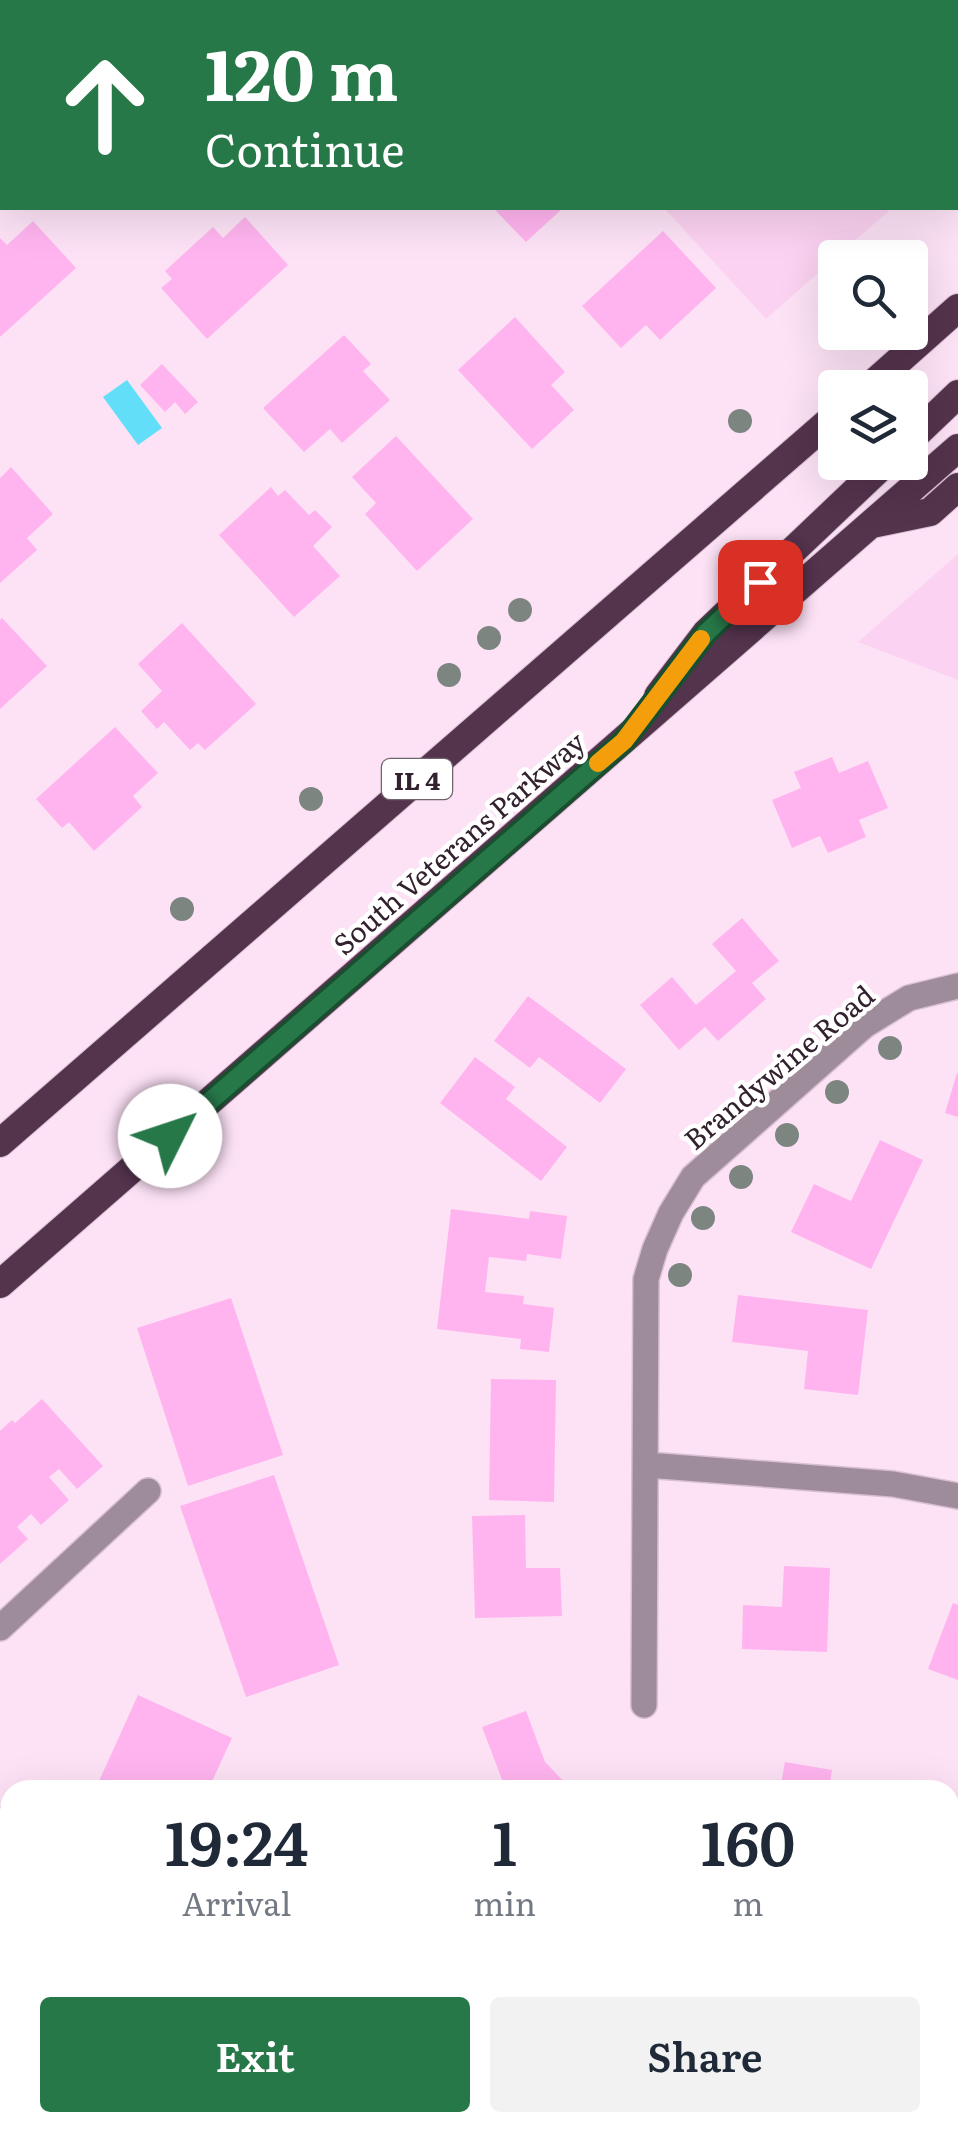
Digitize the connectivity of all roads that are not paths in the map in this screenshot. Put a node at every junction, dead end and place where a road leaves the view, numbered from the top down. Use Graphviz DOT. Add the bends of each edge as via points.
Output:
graph roads {
  1 [pos="958,308"];
  2 [pos="888,370"];
  3 [pos="958,394"];
  4 [pos="928,423"];
  5 [pos="818,431"];
  6 [pos="958,448"];
  7 [pos="867,480"];
  8 [pos="958,487"];
  9 [pos="871,524"];
  10 [pos="624,741"];
  11 [pos="958,986"];
  12 [pos="0,1143"];
  13 [pos="0,1284"];
  14 [pos="646,1465"];
  15 [pos="148,1491"];
  16 [pos="958,1496"];
  17 [pos="0,1628"];
  18 [pos="644,1705"];
  1 -- 2 [label="highway"];
  3 -- 4 [label="highway"];
  5 -- 12 [label="highway, IL 4"];
  6 -- 9 [label="highway, South Veterans Parkway"];
  7 -- 10 [label="highway" via="706,633"];
  8 -- 9 [label="highway" via="930,512"];
  9 -- 10 [label="highway, South Veterans Parkway"];
  10 -- 13 [label="highway, South Veterans Parkway"];
  11 -- 14 [label="street, Brandywine Road" via="910,998 865,1025 693,1177 646,1280"];
  14 -- 16 [label="street" via="893,1484"];
  14 -- 18 [label="street, Brandywine Road"];
  15 -- 17 [label="street"];
}
